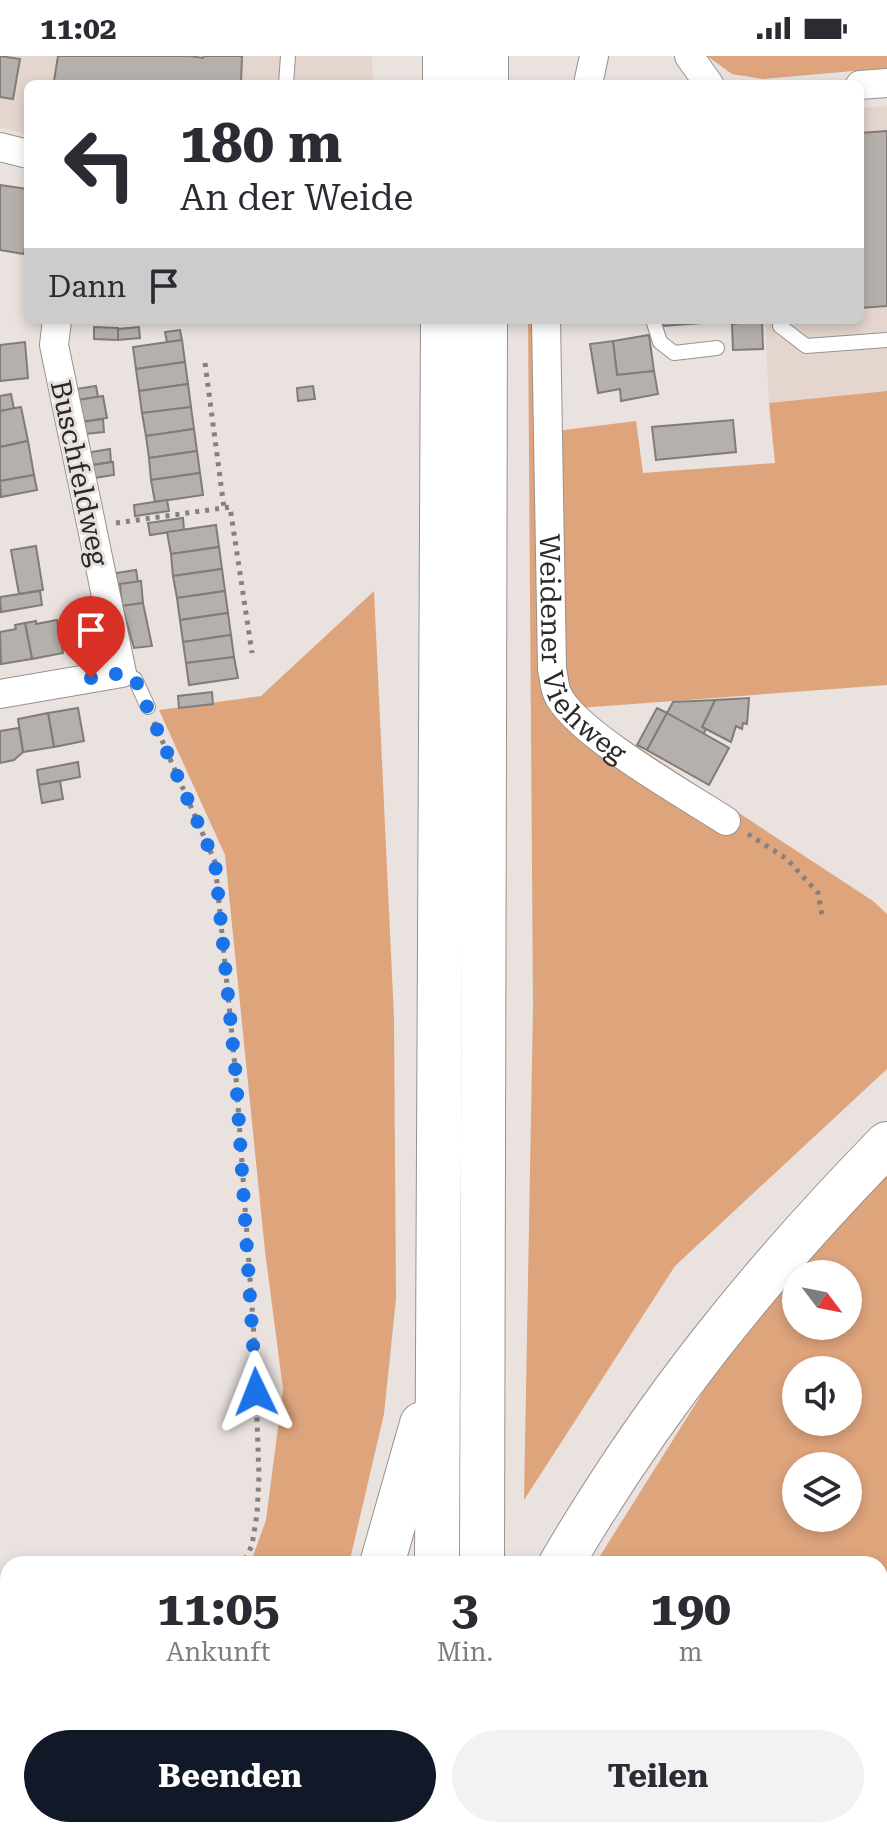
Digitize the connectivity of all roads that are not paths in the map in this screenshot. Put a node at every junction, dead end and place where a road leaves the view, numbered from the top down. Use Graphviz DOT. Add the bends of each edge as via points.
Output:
graph roads {
  1 [pos="288,56"];
  2 [pos="445,56"];
  3 [pos="486,56"];
  4 [pos="594,56"];
  5 [pos="689,56"];
  6 [pos="286,80"];
  7 [pos="445,80"];
  8 [pos="486,80"];
  9 [pos="589,80"];
  10 [pos="706,80"];
  11 [pos="887,83"];
  12 [pos="864,85"];
  13 [pos="0,147"];
  14 [pos="24,153"];
  15 [pos="57,324"];
  16 [pos="443,324"];
  17 [pos="485,324"];
  18 [pos="546,324"];
  19 [pos="654,324"];
  20 [pos="780,324"];
  21 [pos="887,340"];
  22 [pos="717,348"];
  23 [pos="122,673"];
  24 [pos="0,694"];
  25 [pos="148,707"];
  26 [pos="726,821"];
  27 [pos="887,1144"];
  28 [pos="438,1364"];
  29 [pos="384,1556"];
  30 [pos="437,1556"];
  31 [pos="482,1556"];
  32 [pos="566,1556"];
  1 -- 6 [label="lane"];
  2 -- 7 [label="highway"];
  3 -- 8 [label="highway"];
  4 -- 9 [label="street"];
  5 -- 10 [label="street"];
  11 -- 12 [label="street"];
  13 -- 14 [label="street"];
  15 -- 23 [label="street, Buschfeldweg" via="54,345"];
  16 -- 28 [label="highway"];
  17 -- 31 [label="highway"];
  18 -- 26 [label="street, Weidener Viehweg" via="552,669 557,695 573,716 635,764"];
  19 -- 22 [label="lane" via="660,342 674,353"];
  20 -- 21 [label="lane" via="806,346"];
  23 -- 24 [label="street"];
  23 -- 25 [label="lane" via="135,679"];
  27 -- 32 [label="highway" via="763,1277 704,1350"];
  28 -- 29 [label="highway"];
  28 -- 30 [label="highway"];
}
